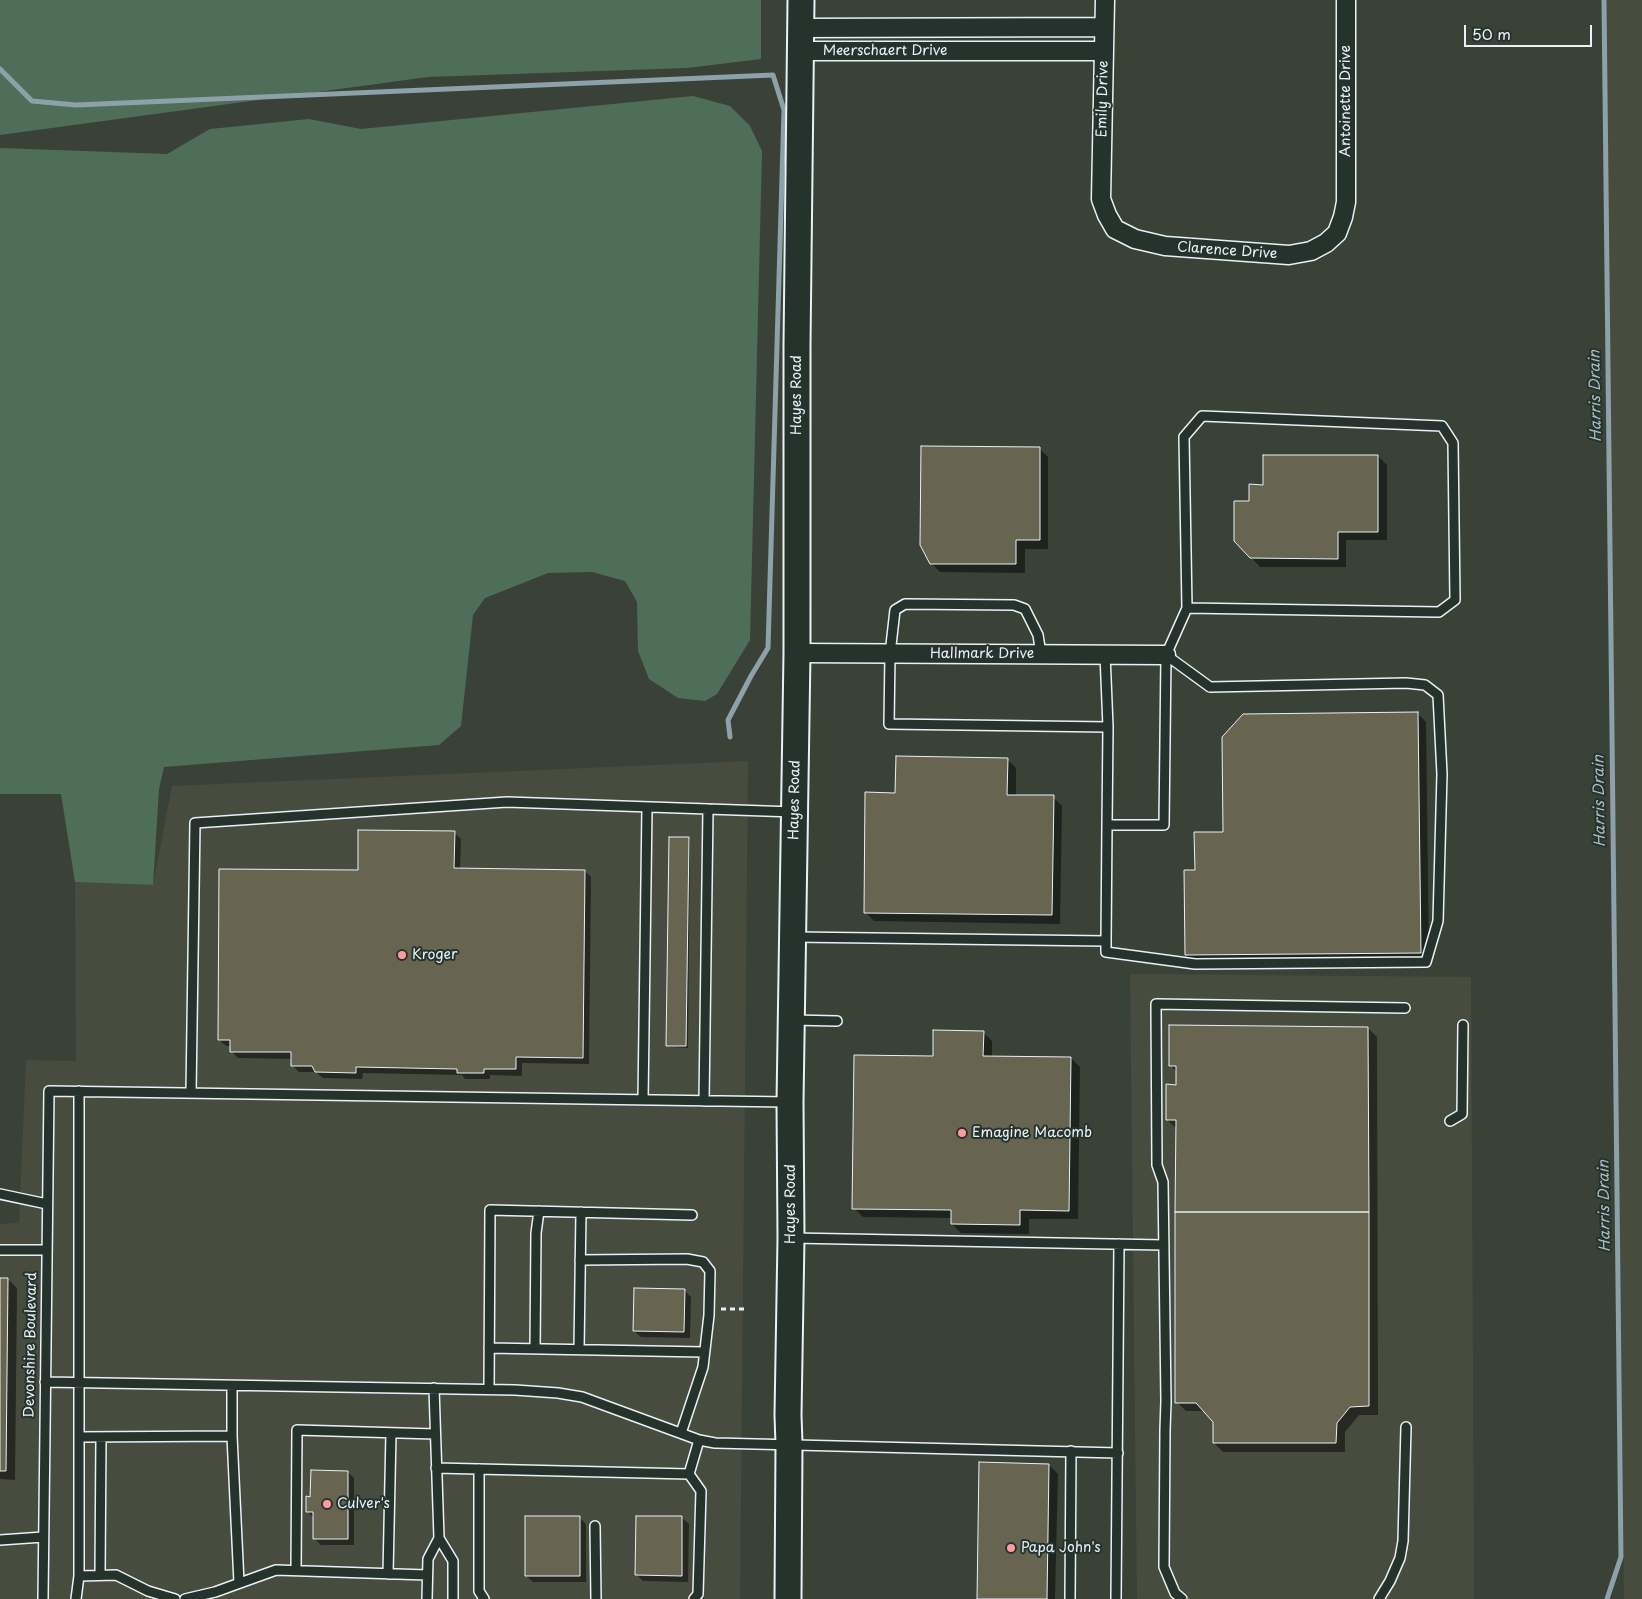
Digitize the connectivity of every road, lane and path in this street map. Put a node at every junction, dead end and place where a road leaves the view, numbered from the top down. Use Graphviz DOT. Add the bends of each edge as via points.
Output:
graph roads {
  1 [pos="801,0"];
  2 [pos="1105,0"];
  3 [pos="1346,0"];
  4 [pos="968,27"];
  5 [pos="1104,27"];
  6 [pos="801,39"];
  7 [pos="968,51"];
  8 [pos="1104,51"];
  9 [pos="1101,199"];
  10 [pos="1346,202"];
  11 [pos="1187,608"];
  12 [pos="798,653"];
  13 [pos="890,654"];
  14 [pos="1041,654"];
  15 [pos="1105,654"];
  16 [pos="1166,655"];
  17 [pos="1108,727"];
  18 [pos="647,807"];
  19 [pos="708,809"];
  20 [pos="795,812"];
  21 [pos="1107,825"];
  22 [pos="792,936"];
  23 [pos="1106,941"];
  24 [pos="1405,1008"];
  25 [pos="790,1020"];
  26 [pos="837,1021"];
  27 [pos="1463,1025"];
  28 [pos="80,1091"];
  29 [pos="191,1093"];
  30 [pos="644,1100"];
  31 [pos="704,1101"];
  32 [pos="790,1102"];
  33 [pos="1450,1121"];
  34 [pos="0,1194"];
  35 [pos="47,1204"];
  36 [pos="539,1211"];
  37 [pos="580,1212"];
  38 [pos="692,1215"];
  39 [pos="791,1238"];
  40 [pos="1119,1244"];
  41 [pos="1164,1246"];
  42 [pos="0,1250"];
  43 [pos="46,1250"];
  44 [pos="580,1260"];
  45 [pos="709,1309"];
  46 [pos="748,1309"];
  47 [pos="490,1348"];
  48 [pos="535,1349"];
  49 [pos="579,1349"];
  50 [pos="704,1352"];
  51 [pos="45,1382"];
  52 [pos="79,1383"];
  53 [pos="232,1386"];
  54 [pos="434,1388"];
  55 [pos="489,1389"];
  56 [pos="1406,1427"];
  57 [pos="391,1433"];
  58 [pos="681,1433"];
  59 [pos="435,1434"];
  60 [pos="232,1436"];
  61 [pos="79,1437"];
  62 [pos="101,1437"];
  63 [pos="699,1440"];
  64 [pos="789,1444"];
  65 [pos="1070,1451"];
  66 [pos="1118,1453"];
  67 [pos="436,1468"];
  68 [pos="479,1469"];
  69 [pos="689,1474"];
  70 [pos="595,1526"];
  71 [pos="43,1537"];
  72 [pos="439,1538"];
  73 [pos="0,1540"];
  74 [pos="296,1570"];
  75 [pos="388,1574"];
  76 [pos="100,1575"];
  77 [pos="427,1575"];
  78 [pos="79,1576"];
  79 [pos="239,1583"];
  80 [pos="43,1599"];
  81 [pos="76,1599"];
  82 [pos="175,1599"];
  83 [pos="185,1599"];
  84 [pos="427,1599"];
  85 [pos="453,1599"];
  86 [pos="484,1599"];
  87 [pos="596,1599"];
  88 [pos="694,1599"];
  89 [pos="788,1599"];
  90 [pos="1070,1599"];
  91 [pos="1116,1599"];
  92 [pos="1182,1599"];
  93 [pos="1379,1599"];
  1 -- 6 [label="street, Hayes Road"];
  2 -- 5 [label="street, Emily Drive"];
  3 -- 10 [label="street, Antoinette Drive"];
  4 -- 5 [label="street, Meerschaert Drive"];
  4 -- 6 [label="street, Meerschaert Drive"];
  4 -- 7 [label="street"];
  5 -- 8 [label="street, Emily Drive"];
  6 -- 7 [label="street, Meerschaert Drive"];
  6 -- 12 [label="street, Hayes Road" via="797,345"];
  7 -- 8 [label="street, Meerschaert Drive"];
  8 -- 9 [label="street, Emily Drive"];
  9 -- 10 [label="street, Clarence Drive" via="1115,229 1135,239 1165,246 1289,255 1311,251 1337,233"];
  11 -- 11 [label="lane" via="1184,437 1202,416 1442,426 1453,443 1455,600 1439,612"];
  11 -- 16 [label="lane"];
  12 -- 13 [label="street, Hallmark Drive"];
  12 -- 20 [label="street, Hayes Road"];
  13 -- 14 [label="street, Hallmark Drive"];
  13 -- 14 [label="lane" via="895,610 905,604 1014,605 1025,609 1038,635"];
  13 -- 17 [label="lane" via="889,724"];
  14 -- 15 [label="street, Hallmark Drive"];
  15 -- 16 [label="street, Hallmark Drive"];
  15 -- 17 [label="lane"];
  16 -- 21 [label="lane" via="1164,825"];
  16 -- 23 [label="lane" via="1210,687 1406,683 1425,684 1438,695 1442,774 1438,921 1426,962 1195,964 1106,952"];
  17 -- 21 [label="lane"];
  18 -- 19 [label="lane"];
  18 -- 29 [label="lane" via="507,802 195,823"];
  18 -- 30 [label="lane"];
  19 -- 20 [label="lane"];
  19 -- 31 [label="lane"];
  20 -- 22 [label="street, Hayes Road"];
  21 -- 23 [label="lane"];
  22 -- 23 [label="lane"];
  22 -- 25 [label="street, Hayes Road"];
  24 -- 41 [label="lane" via="1156,1004 1157,1165 1163,1182"];
  25 -- 26 [label="lane"];
  25 -- 32 [label="street, Hayes Road"];
  27 -- 33 [label="lane" via="1462,1114"];
  28 -- 29 [label="lane"];
  28 -- 35 [label="lane, Devonshire Boulevard" via="49,1091"];
  28 -- 52 [label="lane"];
  29 -- 30 [label="lane"];
  30 -- 31 [label="lane"];
  31 -- 32 [label="lane"];
  32 -- 39 [label="street, Hayes Road"];
  34 -- 35 [label="lane"];
  35 -- 43 [label="lane, Devonshire Boulevard"];
  36 -- 37 [label="lane"];
  36 -- 47 [label="lane" via="490,1210"];
  36 -- 48 [label="lane"];
  37 -- 38 [label="lane"];
  37 -- 44 [label="lane"];
  39 -- 40 [label="lane"];
  39 -- 64 [label="street, Hayes Road"];
  40 -- 41 [label="lane"];
  40 -- 66 [label="lane"];
  41 -- 92 [label="lane" via="1164,1567 1175,1593"];
  42 -- 43 [label="lane"];
  43 -- 51 [label="lane, Devonshire Boulevard"];
  44 -- 45 [label="lane" via="688,1259 703,1262 710,1271"];
  44 -- 49 [label="lane"];
  45 -- 46 [label="path"];
  45 -- 50 [label="lane"];
  47 -- 48 [label="lane"];
  47 -- 55 [label="lane"];
  48 -- 49 [label="lane"];
  49 -- 50 [label="lane"];
  50 -- 58 [label="lane" via="703,1366"];
  51 -- 52 [label="lane"];
  51 -- 71 [label="lane, Devonshire Boulevard"];
  52 -- 53 [label="lane"];
  52 -- 61 [label="lane"];
  53 -- 54 [label="lane"];
  53 -- 60 [label="lane"];
  54 -- 55 [label="lane"];
  54 -- 59 [label="lane"];
  55 -- 58 [label="lane" via="582,1397"];
  56 -- 93 [label="lane" via="1403,1541 1400,1558"];
  57 -- 59 [label="lane"];
  57 -- 74 [label="lane" via="297,1430"];
  57 -- 75 [label="lane"];
  58 -- 63 [label="lane"];
  59 -- 67 [label="lane"];
  60 -- 62 [label="lane"];
  60 -- 79 [label="lane"];
  61 -- 62 [label="lane"];
  61 -- 78 [label="lane"];
  62 -- 76 [label="lane"];
  63 -- 64 [label="lane"];
  63 -- 69 [label="lane"];
  64 -- 65 [label="lane"];
  64 -- 89 [label="street, Hayes Road"];
  65 -- 66 [label="lane"];
  65 -- 90 [label="lane"];
  66 -- 91 [label="lane"];
  67 -- 68 [label="lane"];
  67 -- 72 [label="lane"];
  68 -- 69 [label="lane"];
  68 -- 86 [label="lane" via="478,1591"];
  69 -- 88 [label="lane" via="701,1491 698,1594"];
  70 -- 87 [label="lane"];
  71 -- 73 [label="lane"];
  71 -- 80 [label="lane, Devonshire Boulevard"];
  72 -- 77 [label="lane" via="428,1559"];
  72 -- 85 [label="lane" via="453,1561"];
  74 -- 75 [label="lane"];
  74 -- 79 [label="lane" via="276,1570"];
  75 -- 77 [label="lane"];
  76 -- 78 [label="lane"];
  76 -- 82 [label="lane" via="116,1576"];
  77 -- 84 [label="lane"];
  78 -- 81 [label="lane"];
  79 -- 83 [label="lane"];
}
